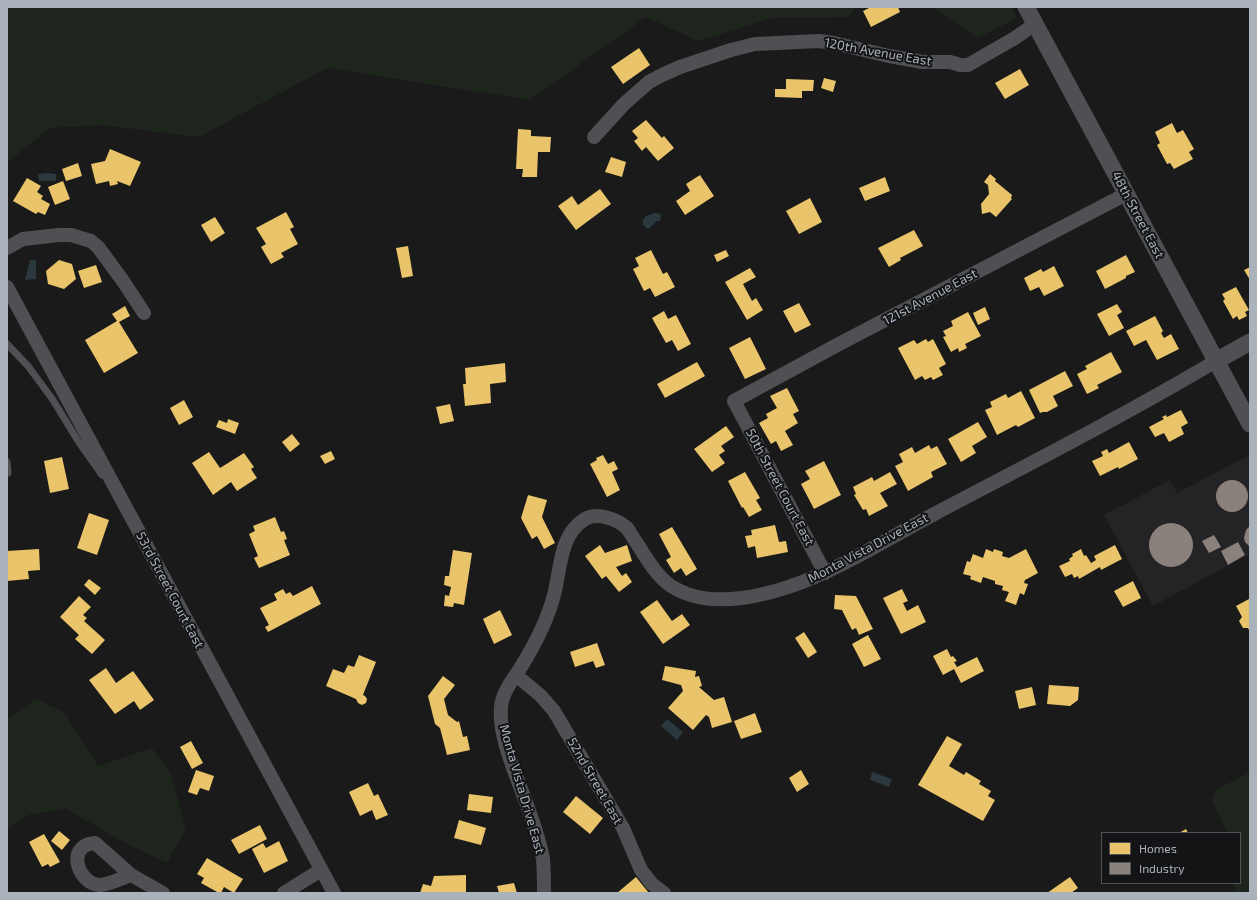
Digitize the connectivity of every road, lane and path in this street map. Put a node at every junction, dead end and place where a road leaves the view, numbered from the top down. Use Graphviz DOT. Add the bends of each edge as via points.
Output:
graph roads {
  1 [pos="1026,7"];
  2 [pos="1035,24"];
  3 [pos="594,137"];
  4 [pos="1126,194"];
  5 [pos="7,248"];
  6 [pos="7,287"];
  7 [pos="144,313"];
  8 [pos="1250,342"];
  9 [pos="7,344"];
  10 [pos="1216,361"];
  11 [pos="734,401"];
  12 [pos="1250,424"];
  13 [pos="7,462"];
  14 [pos="8,473"];
  15 [pos="112,483"];
  16 [pos="825,574"];
  17 [pos="516,675"];
  18 [pos="321,870"];
  19 [pos="131,875"];
  20 [pos="163,893"];
  21 [pos="284,893"];
  22 [pos="334,893"];
  23 [pos="544,893"];
  24 [pos="664,893"];
  1 -- 2 [label="street, 48th Street East"];
  2 -- 3 [label="street, 120th Avenue East" via="968,65 923,62 819,41 755,44 731,50 680,67 649,82 624,104"];
  2 -- 4 [label="street, 48th Street East"];
  4 -- 10 [label="street, 48th Street East"];
  4 -- 11 [label="street, 121st Avenue East"];
  5 -- 7 [label="street" via="23,239 59,235 71,235 91,241 98,246"];
  6 -- 15 [label="street, 53rd Street Court East"];
  8 -- 10 [label="street"];
  9 -- 15 [label="lane" via="28,366 101,474"];
  10 -- 12 [label="street, 48th Street East"];
  10 -- 16 [label="street, Monta Vista Drive East" via="1125,413"];
  11 -- 16 [label="street, 50th Street Court East"];
  13 -- 14 [label="lane"];
  15 -- 18 [label="street, 53rd Street Court East"];
  16 -- 17 [label="street, Monta Vista Drive East" via="784,589 742,598 713,600 695,597 669,585 656,572 627,528 612,519 590,517 576,526 564,544 554,597"];
  17 -- 23 [label="street, Monta Vista Drive East" via="501,704 502,731 538,840 542,856"];
  17 -- 24 [label="street, 52nd Street East" via="554,711 623,828 640,870"];
  18 -- 21 [label="street"];
  18 -- 22 [label="street, 53rd Street Court East"];
  19 -- 20 [label="street"];
}
